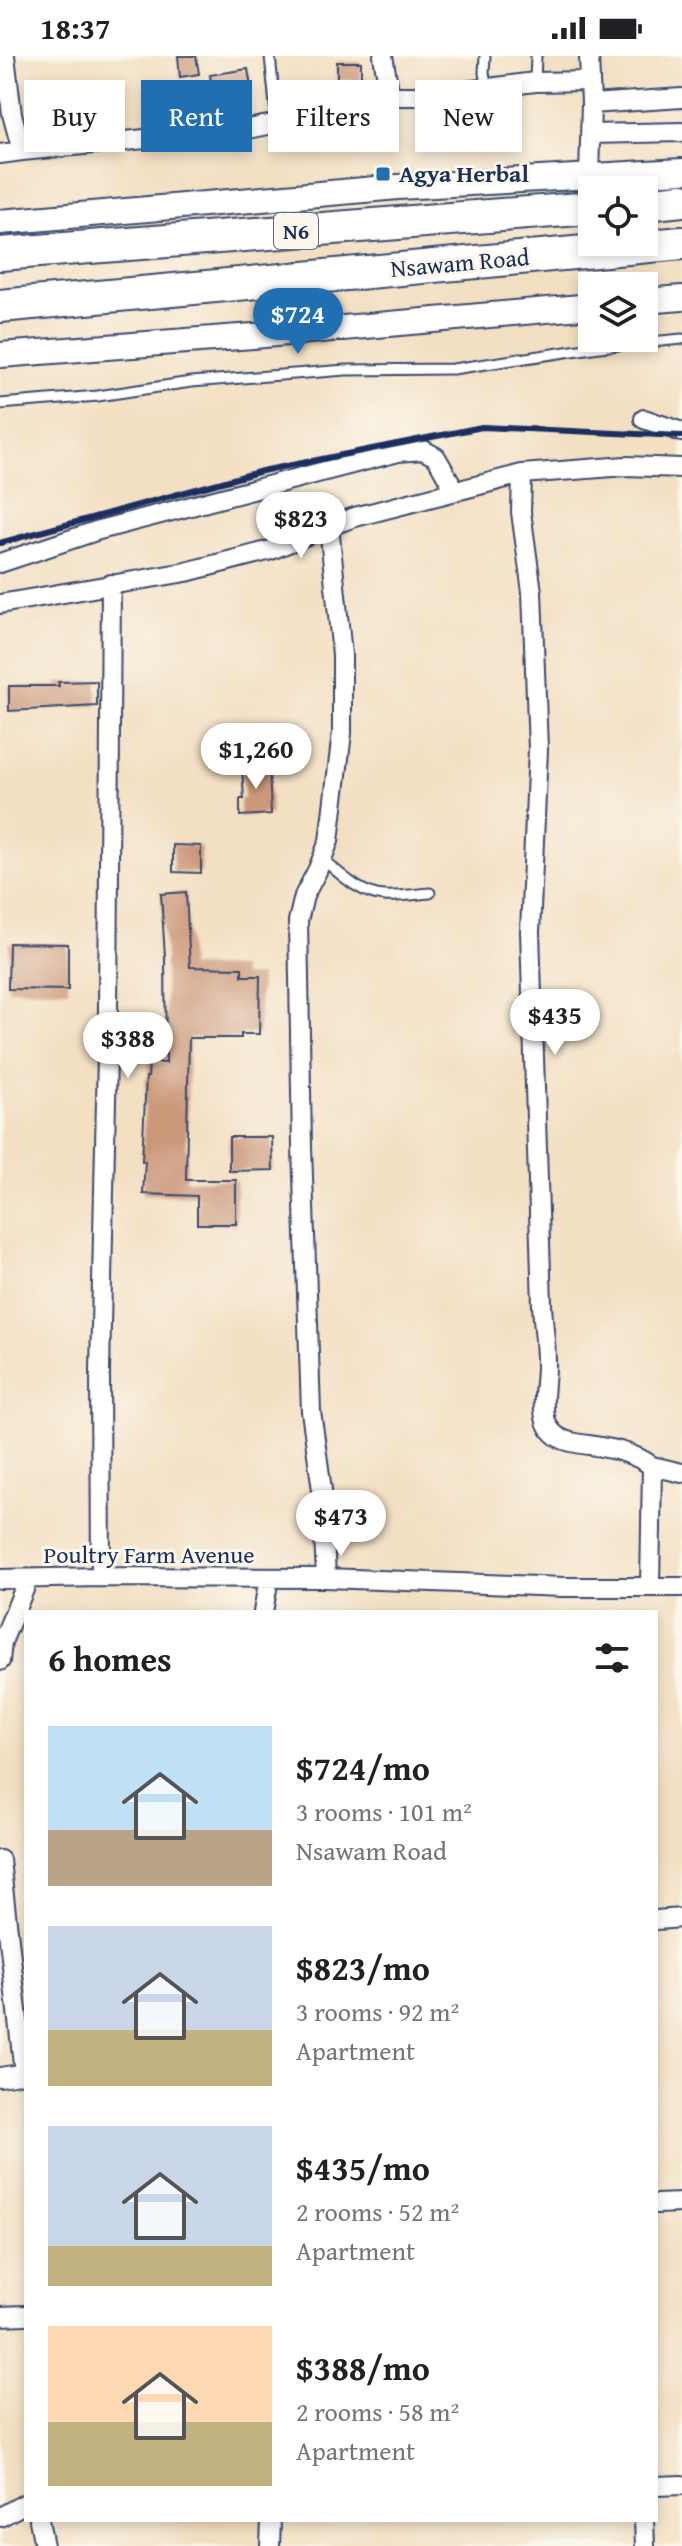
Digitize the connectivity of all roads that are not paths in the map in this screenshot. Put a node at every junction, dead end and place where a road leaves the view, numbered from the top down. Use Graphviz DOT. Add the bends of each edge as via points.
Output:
graph roads {
  1 [pos="5,56"];
  2 [pos="270,56"];
  3 [pos="383,56"];
  4 [pos="485,56"];
  5 [pos="536,56"];
  6 [pos="589,56"];
  7 [pos="272,80"];
  8 [pos="387,80"];
  9 [pos="485,80"];
  10 [pos="589,81"];
  11 [pos="535,82"];
  12 [pos="522,84"];
  13 [pos="682,98"];
  14 [pos="591,104"];
  15 [pos="268,125"];
  16 [pos="682,132"];
  17 [pos="590,134"];
  18 [pos="22,151"];
  19 [pos="0,154"];
  20 [pos="682,171"];
  21 [pos="591,176"];
  22 [pos="658,177"];
  23 [pos="578,193"];
  24 [pos="578,194"];
  25 [pos="682,200"];
  26 [pos="658,203"];
  27 [pos="0,222"];
  28 [pos="682,243"];
  29 [pos="0,254"];
  30 [pos="682,298"];
  31 [pos="658,300"];
  32 [pos="0,306"];
  33 [pos="578,307"];
  34 [pos="682,339"];
  35 [pos="0,355"];
  36 [pos="0,404"];
  37 [pos="644,419"];
  38 [pos="682,432"];
  39 [pos="682,468"];
  40 [pos="522,474"];
  41 [pos="455,490"];
  42 [pos="329,526"];
  43 [pos="0,563"];
  44 [pos="111,584"];
  45 [pos="0,604"];
  46 [pos="322,859"];
  47 [pos="430,893"];
  48 [pos="652,1466"];
  49 [pos="682,1473"];
  50 [pos="101,1577"];
  51 [pos="269,1578"];
  52 [pos="326,1578"];
  53 [pos="0,1579"];
  54 [pos="28,1580"];
  55 [pos="650,1587"];
  56 [pos="682,1587"];
  57 [pos="263,1610"];
  58 [pos="0,1661"];
  59 [pos="0,1860"];
  60 [pos="682,1918"];
  61 [pos="658,1920"];
  62 [pos="24,2064"];
  63 [pos="24,2073"];
  64 [pos="0,2077"];
  65 [pos="682,2203"];
  66 [pos="658,2204"];
  67 [pos="24,2315"];
  68 [pos="0,2316"];
  69 [pos="682,2485"];
  70 [pos="658,2486"];
  71 [pos="24,2504"];
  72 [pos="0,2517"];
  73 [pos="39,2522"];
  74 [pos="271,2522"];
  75 [pos="644,2522"];
  76 [pos="44,2546"];
  77 [pos="270,2546"];
  78 [pos="645,2546"];
  1 -- 18 [label="street"];
  2 -- 7 [label="lane"];
  3 -- 8 [label="street"];
  4 -- 9 [label="lane"];
  5 -- 11 [label="lane"];
  6 -- 10 [label="street"];
  10 -- 11 [label="street"];
  10 -- 14 [label="street"];
  11 -- 12 [label="street"];
  13 -- 14 [label="street"];
  14 -- 17 [label="street"];
  15 -- 18 [label="street"];
  16 -- 17 [label="street"];
  17 -- 21 [label="street"];
  18 -- 19 [label="street"];
  20 -- 22 [label="main road"];
  23 -- 27 [label="main road" via="398,187"];
  24 -- 29 [label="highway, Nsawam Road / N6"];
  25 -- 26 [label="highway"];
  28 -- 32 [label="highway, Nsawam Road / N6"];
  30 -- 31 [label="main road"];
  33 -- 35 [label="main road"];
  34 -- 36 [label="lane" via="453,369 346,370"];
  37 -- 38 [label="street"];
  39 -- 40 [label="street" via="626,466"];
  40 -- 41 [label="street"];
  40 -- 48 [label="street" via="538,749 530,932 544,1421 568,1442 637,1455"];
  41 -- 42 [label="street"];
  41 -- 43 [label="street" via="436,457 423,450 398,452 99,530"];
  42 -- 44 [label="street" via="271,550"];
  42 -- 46 [label="street" via="342,655 342,733 329,841"];
  44 -- 45 [label="street"];
  44 -- 50 [label="street"];
  46 -- 47 [label="lane" via="371,893"];
  46 -- 52 [label="street" via="298,921 311,1411"];
  48 -- 49 [label="street"];
  48 -- 55 [label="street"];
  50 -- 51 [label="street, Poultry Farm Avenue"];
  50 -- 54 [label="street, Poultry Farm Avenue"];
  51 -- 52 [label="street, Poultry Farm Avenue"];
  51 -- 57 [label="street"];
  52 -- 55 [label="street, Poultry Farm Avenue"];
  53 -- 54 [label="street, Poultry Farm Avenue"];
  54 -- 58 [label="street" via="2,1642"];
  55 -- 56 [label="street, Poultry Farm Avenue"];
  59 -- 62 [label="street"];
  60 -- 61 [label="street"];
  63 -- 64 [label="street"];
  65 -- 66 [label="street"];
  67 -- 68 [label="street"];
  69 -- 70 [label="street"];
  71 -- 72 [label="street"];
  73 -- 76 [label="street"];
  74 -- 77 [label="street"];
  75 -- 78 [label="street"];
}
